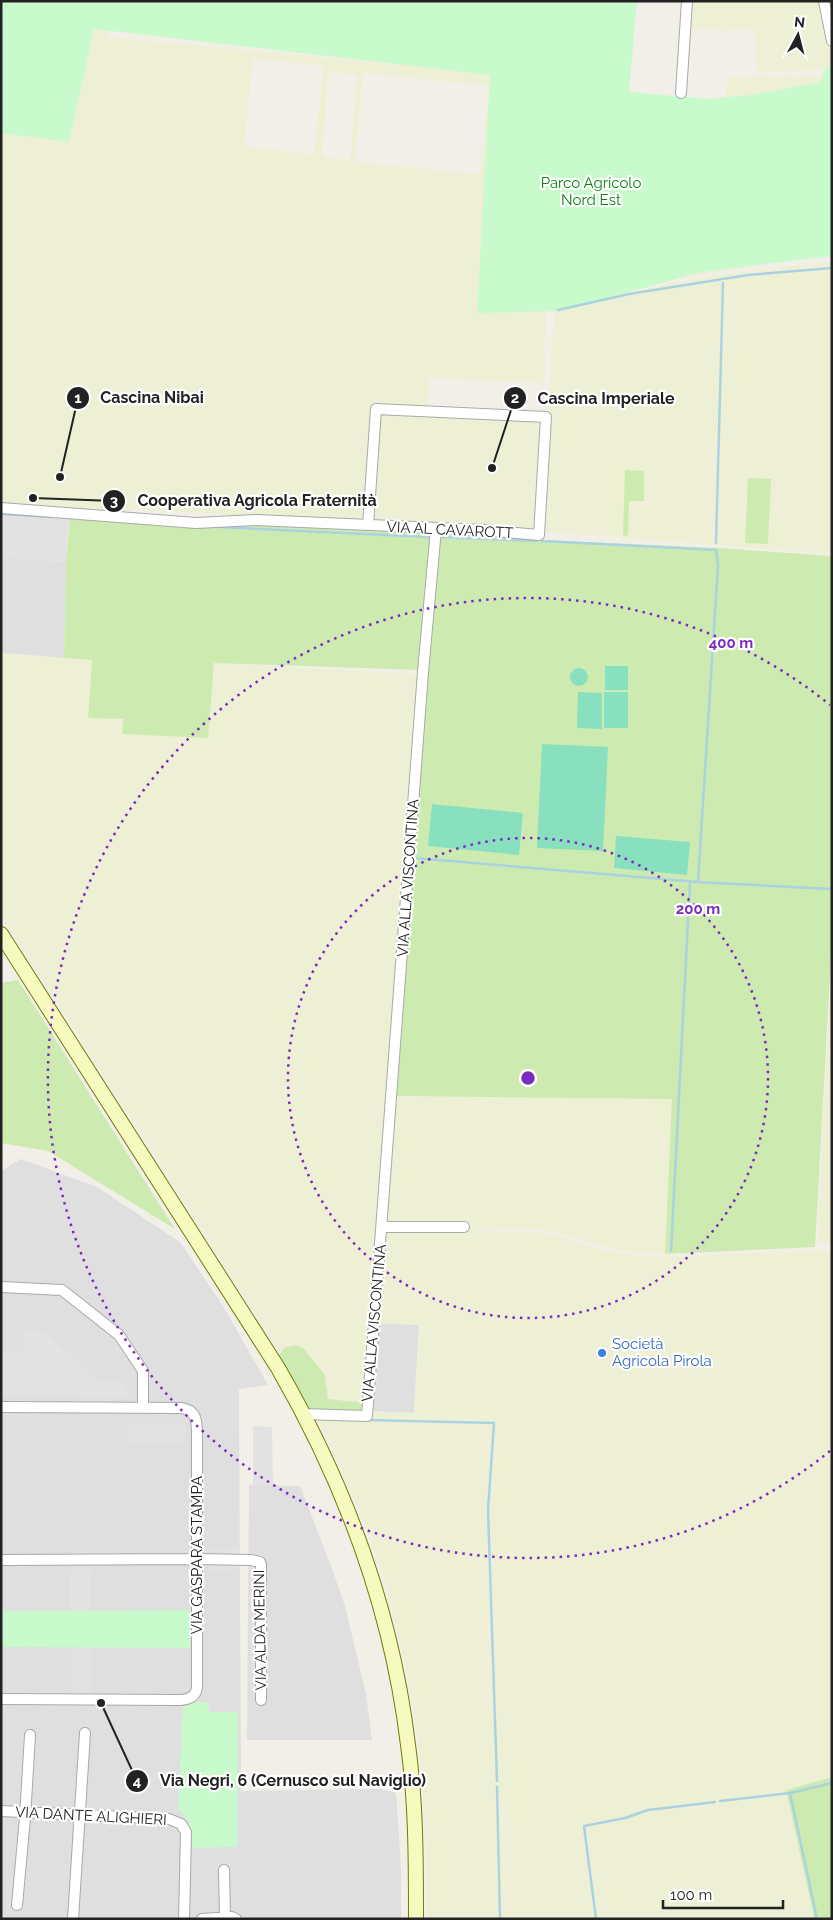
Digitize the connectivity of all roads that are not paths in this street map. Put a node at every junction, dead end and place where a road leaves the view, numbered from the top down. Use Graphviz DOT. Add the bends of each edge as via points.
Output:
graph roads {
  1 [pos="687,1"];
  2 [pos="824,1"];
  3 [pos="832,41"];
  4 [pos="681,93"];
  5 [pos="1,508"];
  6 [pos="368,525"];
  7 [pos="436,529"];
  8 [pos="1,934"];
  9 [pos="382,1227"];
  10 [pos="464,1227"];
  11 [pos="1,1287"];
  12 [pos="1,1407"];
  13 [pos="143,1408"];
  14 [pos="303,1414"];
  15 [pos="198,1558"];
  16 [pos="1,1560"];
  17 [pos="1,1699"];
  18 [pos="261,1700"];
  19 [pos="85,1733"];
  20 [pos="30,1735"];
  21 [pos="1,1811"];
  22 [pos="25,1815"];
  23 [pos="1,1816"];
  24 [pos="79,1818"];
  25 [pos="224,1870"];
  26 [pos="17,1905"];
  27 [pos="225,1918"];
  28 [pos="73,1919"];
  29 [pos="184,1919"];
  30 [pos="202,1919"];
  31 [pos="236,1919"];
  32 [pos="416,1919"];
  1 -- 4 [label="street"];
  2 -- 3 [label="street"];
  5 -- 6 [label="street, VIA AL CAVAROTT" via="196,523 256,520"];
  6 -- 7 [label="street, VIA AL CAVAROTT"];
  6 -- 7 [label="street, VIA AL CAVAROTT" via="376,409 546,417 539,536"];
  7 -- 9 [label="street, VIA ALLA VISCONTINA" via="422,672"];
  8 -- 14 [label="main road" via="272,1360"];
  9 -- 10 [label="street, VIA ALLA VISCONTINA"];
  9 -- 14 [label="street, VIA ALLA VISCONTINA" via="367,1416"];
  11 -- 13 [label="street" via="62,1290 119,1335 142,1371"];
  12 -- 13 [label="street"];
  13 -- 15 [label="street, VIA GASPARA STAMPA" via="184,1408 193,1413 197,1424"];
  14 -- 32 [label="main road" via="330,1467 359,1539 392,1651 413,1791"];
  15 -- 16 [label="street"];
  15 -- 17 [label="street, VIA GASPARA STAMPA" via="197,1687 192,1697 181,1700"];
  15 -- 18 [label="street, VIA ALDA MERINI" via="260,1562"];
  19 -- 24 [label="street"];
  20 -- 22 [label="street"];
  21 -- 22 [label="street, VIA DANTE ALIGHIERI"];
  22 -- 23 [label="street, VIA DANTE ALIGHIERI"];
  22 -- 24 [label="street, VIA DANTE ALIGHIERI"];
  22 -- 26 [label="street"];
  24 -- 28 [label="street"];
  24 -- 29 [label="street, VIA DANTE ALIGHIERI" via="174,1820 183,1825 186,1832"];
  25 -- 27 [label="street"];
  27 -- 30 [label="street"];
  27 -- 31 [label="street"];
}
